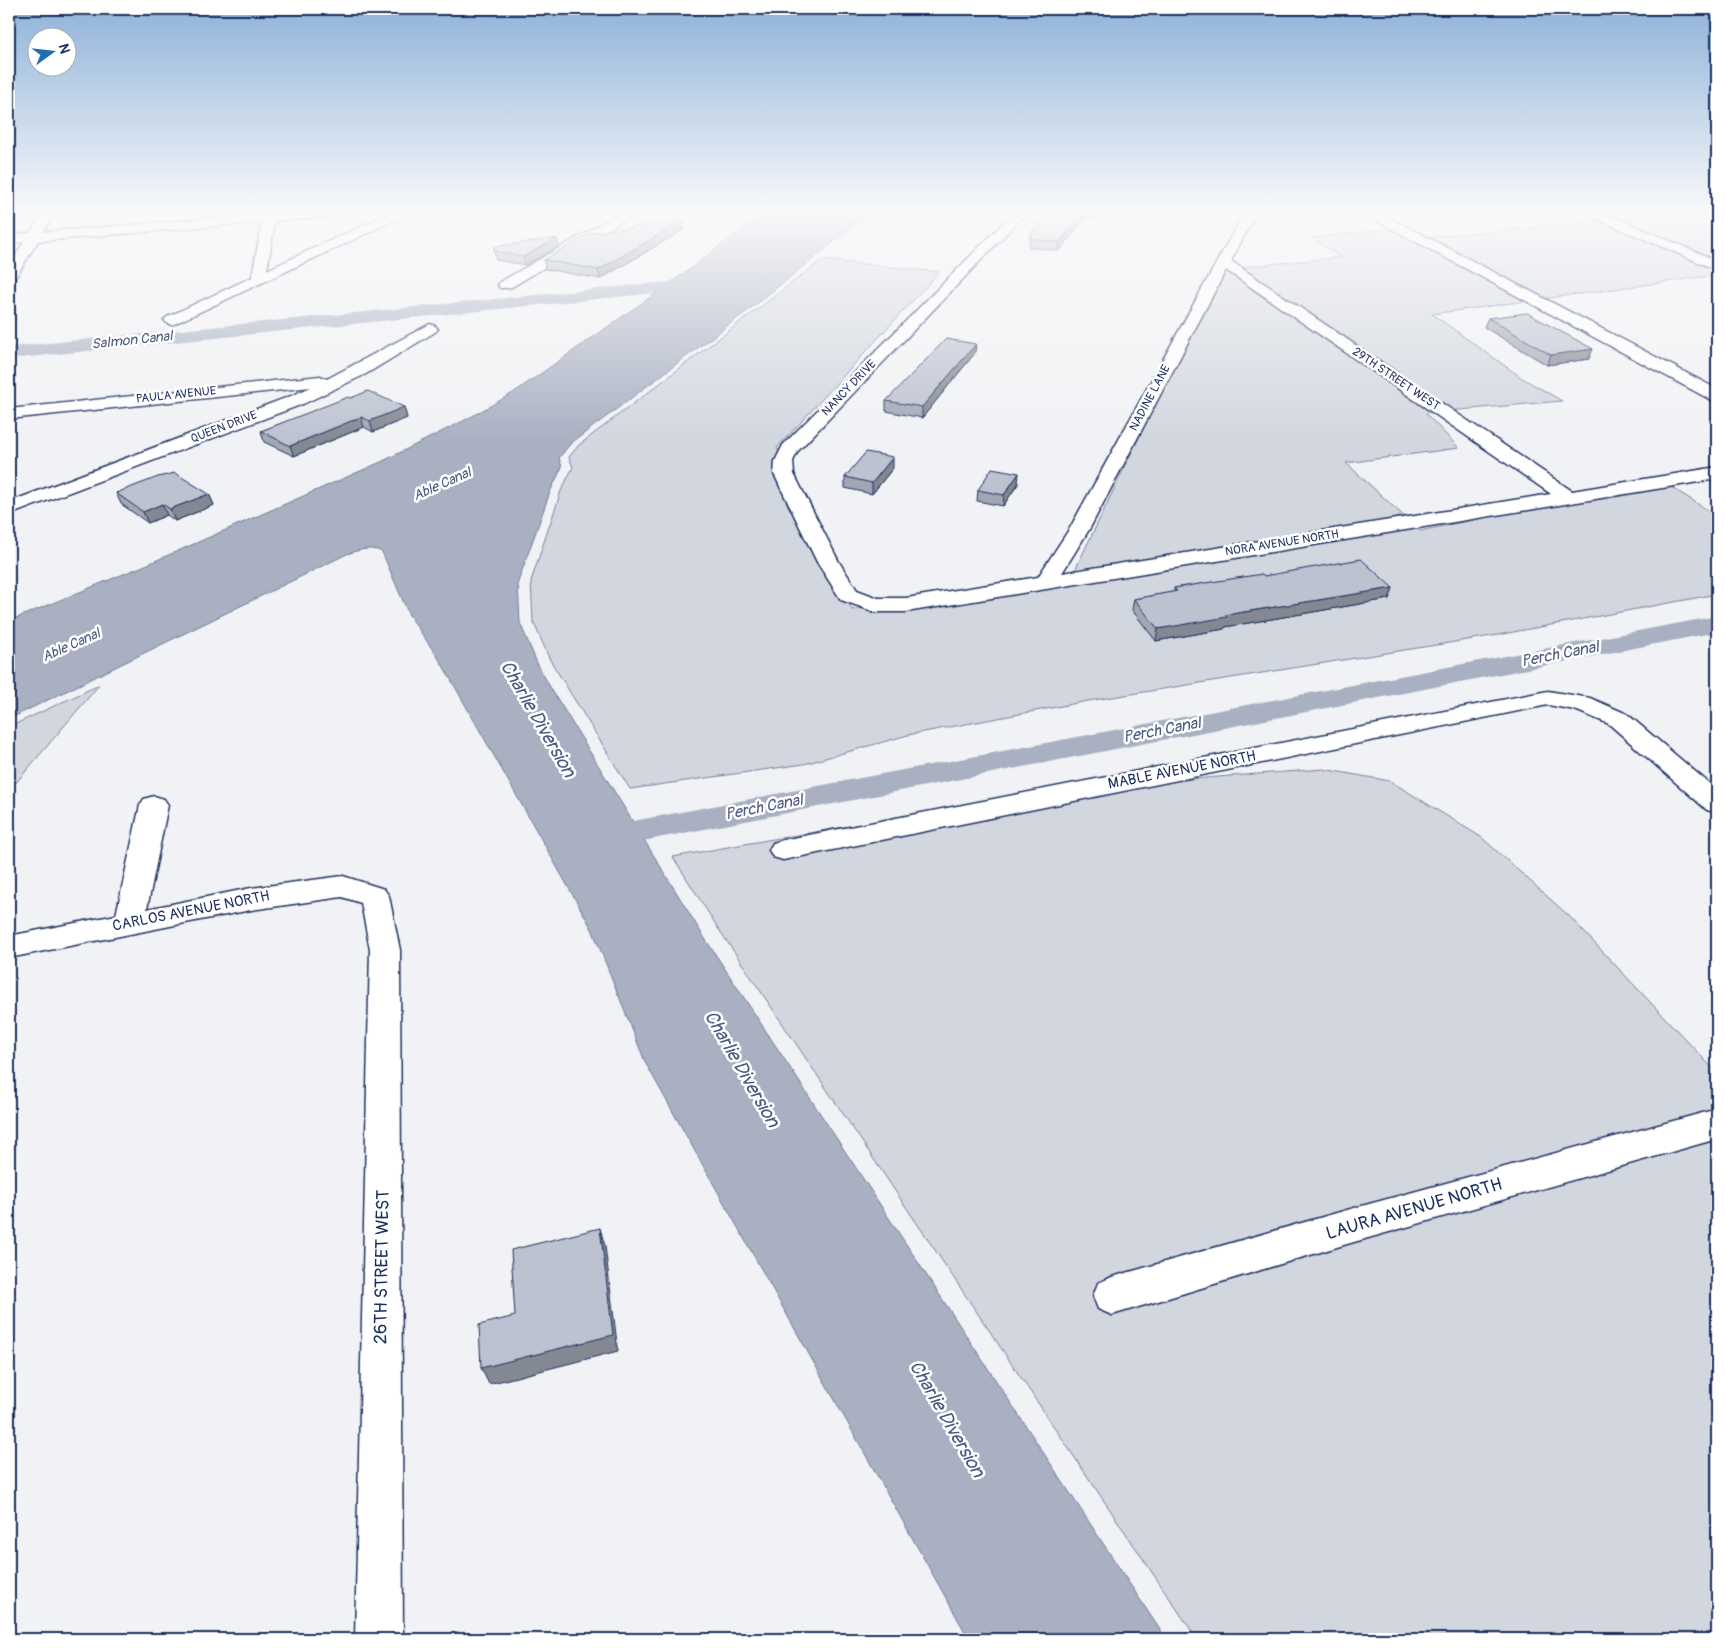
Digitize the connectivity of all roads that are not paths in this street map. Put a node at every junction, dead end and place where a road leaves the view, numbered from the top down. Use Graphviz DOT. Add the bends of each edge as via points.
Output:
graph roads {
  1 [pos="240,288"];
  2 [pos="947,288"];
  3 [pos="1209,288"];
  4 [pos="1261,288"];
  5 [pos="1513,288"];
  6 [pos="172,320"];
  7 [pos="430,329"];
  8 [pos="343,379"];
  9 [pos="1717,396"];
  10 [pos="9,414"];
  11 [pos="1717,473"];
  12 [pos="1568,497"];
  13 [pos="9,509"];
  14 [pos="1046,582"];
  15 [pos="849,594"];
  16 [pos="1717,804"];
  17 [pos="154,805"];
  18 [pos="783,850"];
  19 [pos="374,896"];
  20 [pos="128,923"];
  21 [pos="9,947"];
  22 [pos="1717,1124"];
  23 [pos="1112,1296"];
  24 [pos="379,1639"];
  1 -- 6 [label="street"];
  2 -- 15 [label="street, NANCY DRIVE" via="790,449 784,461 784,474 828,562"];
  3 -- 14 [label="street, NADINE LANE" via="1080,528"];
  4 -- 12 [label="street, 29TH STREET WEST"];
  5 -- 9 [label="street"];
  7 -- 8 [label="street, QUEEN DRIVE"];
  8 -- 10 [label="street, PAULA AVENUE"];
  8 -- 13 [label="street, QUEEN DRIVE" via="297,400"];
  11 -- 12 [label="street, NORA AVENUE NORTH"];
  12 -- 14 [label="street, NORA AVENUE NORTH"];
  14 -- 15 [label="street, NORA AVENUE NORTH" via="906,605 875,605"];
  16 -- 18 [label="street, MABLE AVENUE NORTH" via="1618,719 1581,703 1548,698"];
  17 -- 20 [label="street"];
  19 -- 20 [label="street, CARLOS AVENUE NORTH" via="343,886 251,899"];
  19 -- 24 [label="street, 26TH STREET WEST" via="385,950"];
  20 -- 21 [label="street, CARLOS AVENUE NORTH"];
  22 -- 23 [label="street, LAURA AVENUE NORTH"];
}
